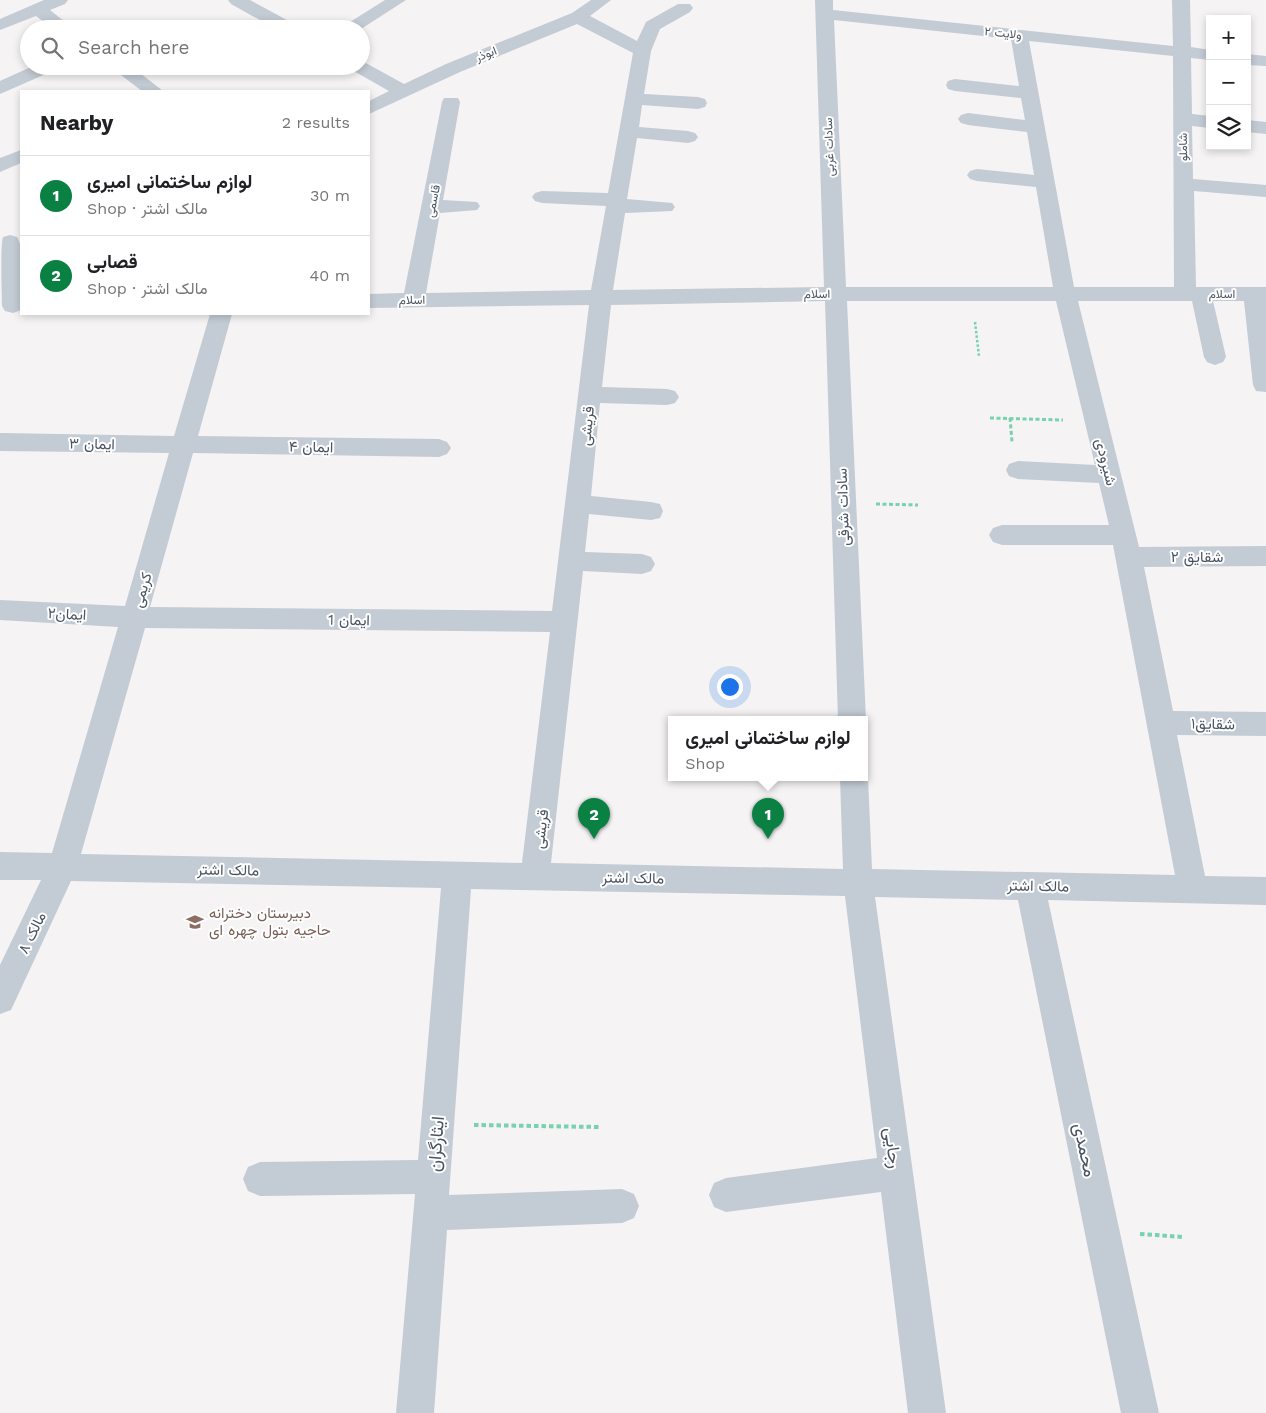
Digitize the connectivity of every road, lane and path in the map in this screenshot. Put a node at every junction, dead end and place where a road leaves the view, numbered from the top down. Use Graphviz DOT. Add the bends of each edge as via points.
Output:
graph roads {
  1 [pos="58,0"];
  2 [pos="237,0"];
  3 [pos="397,0"];
  4 [pos="1181,0"];
  5 [pos="588,6"];
  6 [pos="824,7"];
  7 [pos="684,8"];
  8 [pos="37,9"];
  9 [pos="52,20"];
  10 [pos="274,20"];
  11 [pos="363,20"];
  12 [pos="0,25"];
  13 [pos="1019,35"];
  14 [pos="642,51"];
  15 [pos="1182,52"];
  16 [pos="1206,55"];
  17 [pos="1251,59"];
  18 [pos="1266,61"];
  19 [pos="370,73"];
  20 [pos="29,75"];
  21 [pos="131,75"];
  22 [pos="955,85"];
  23 [pos="0,88"];
  24 [pos="153,90"];
  25 [pos="403,91"];
  26 [pos="1030,94"];
  27 [pos="634,99"];
  28 [pos="451,102"];
  29 [pos="698,102"];
  30 [pos="370,108"];
  31 [pos="968,119"];
  32 [pos="1182,119"];
  33 [pos="1206,122"];
  34 [pos="1251,126"];
  35 [pos="1036,127"];
  36 [pos="1266,128"];
  37 [pos="629,132"];
  38 [pos="688,137"];
  39 [pos="20,156"];
  40 [pos="0,166"];
  41 [pos="977,175"];
  42 [pos="1045,182"];
  43 [pos="1184,184"];
  44 [pos="1266,191"];
  45 [pos="542,197"];
  46 [pos="617,203"];
  47 [pos="432,206"];
  48 [pos="470,206"];
  49 [pos="665,207"];
  50 [pos="10,242"];
  51 [pos="835,294"];
  52 [pos="971,294"];
  53 [pos="1065,294"];
  54 [pos="1193,294"];
  55 [pos="1260,294"];
  56 [pos="601,297"];
  57 [pos="414,300"];
  58 [pos="370,301"];
  59 [pos="11,306"];
  60 [pos="221,315"];
  61 [pos="979,356"];
  62 [pos="1215,357"];
  63 [pos="1264,385"];
  64 [pos="590,395"];
  65 [pos="667,397"];
  66 [pos="990,418"];
  67 [pos="1010,418"];
  68 [pos="1096,421"];
  69 [pos="0,442"];
  70 [pos="1012,444"];
  71 [pos="183,446"];
  72 [pos="439,448"];
  73 [pos="1018,470"];
  74 [pos="1109,475"];
  75 [pos="843,503"];
  76 [pos="578,504"];
  77 [pos="918,505"];
  78 [pos="651,511"];
  79 [pos="1002,535"];
  80 [pos="1126,546"];
  81 [pos="1266,556"];
  82 [pos="571,561"];
  83 [pos="642,564"];
  84 [pos="0,610"];
  85 [pos="134,617"];
  86 [pos="564,622"];
  87 [pos="852,716"];
  88 [pos="1160,723"];
  89 [pos="1266,724"];
  90 [pos="854,781"];
  91 [pos="0,866"];
  92 [pos="63,867"];
  93 [pos="457,875"];
  94 [pos="535,876"];
  95 [pos="858,883"];
  96 [pos="1030,886"];
  97 [pos="1193,890"];
  98 [pos="1266,891"];
  99 [pos="0,999"];
  100 [pos="438,1124"];
  101 [pos="599,1127"];
  102 [pos="896,1173"];
  103 [pos="434,1177"];
  104 [pos="260,1179"];
  105 [pos="726,1195"];
  106 [pos="622,1206"];
  107 [pos="431,1213"];
  108 [pos="415,1413"];
  109 [pos="927,1413"];
  110 [pos="1140,1413"];
  1 -- 8 [label="street"];
  2 -- 10 [label="street"];
  3 -- 11 [label="street"];
  4 -- 15 [label="street, شاملو"];
  5 -- 14 [label="street"];
  5 -- 25 [label="street, ابوذر"];
  6 -- 13 [label="street, ولایت ۲"];
  6 -- 51 [label="street, سادات غربی"];
  7 -- 14 [label="street, قریشی" via="652,26"];
  8 -- 9 [label="street"];
  8 -- 12 [label="street"];
  13 -- 15 [label="street, ولایت ۲"];
  13 -- 26 [label="street, شیرودی"];
  14 -- 27 [label="street, قریشی"];
  15 -- 16 [label="street, ولایت ۲"];
  15 -- 32 [label="street, شاملو"];
  17 -- 18 [label="street"];
  19 -- 25 [label="street"];
  20 -- 23 [label="street"];
  21 -- 24 [label="street"];
  22 -- 26 [label="street"];
  25 -- 30 [label="street, ابوذر"];
  26 -- 35 [label="street, شیرودی"];
  27 -- 29 [label="street"];
  27 -- 37 [label="street, قریشی"];
  28 -- 47 [label="street, قاسمی"];
  31 -- 35 [label="street"];
  32 -- 33 [label="street"];
  32 -- 43 [label="street, شاملو"];
  34 -- 36 [label="street"];
  35 -- 42 [label="street, شیرودی"];
  37 -- 38 [label="street"];
  37 -- 46 [label="street, قریشی"];
  39 -- 40 [label="street"];
  41 -- 42 [label="street"];
  42 -- 53 [label="street, شیرودی"];
  43 -- 44 [label="street"];
  43 -- 54 [label="street, شاملو"];
  45 -- 46 [label="street"];
  46 -- 49 [label="street"];
  46 -- 56 [label="street, قریشی"];
  47 -- 48 [label="street"];
  47 -- 57 [label="street, قاسمی"];
  50 -- 59 [label="street"];
  51 -- 52 [label="street, اسلام"];
  51 -- 56 [label="street, اسلام"];
  51 -- 75 [label="street, سادات شرقی"];
  52 -- 53 [label="street, اسلام"];
  52 -- 61 [label="path"];
  53 -- 54 [label="street, اسلام"];
  53 -- 68 [label="street, شیرودی"];
  54 -- 55 [label="street, اسلام"];
  54 -- 62 [label="street, شاملو"];
  55 -- 63 [label="street"];
  56 -- 57 [label="street, اسلام"];
  56 -- 64 [label="street, قریشی"];
  57 -- 58 [label="street, اسلام"];
  60 -- 71 [label="street, کریمی"];
  64 -- 65 [label="street"];
  64 -- 76 [label="street, قریشی"];
  66 -- 67 [label="path"];
  67 -- 68 [label="path"];
  67 -- 70 [label="path"];
  68 -- 74 [label="street, شیرودی"];
  69 -- 71 [label="street, ایمان ۳"];
  71 -- 72 [label="street, ایمان ۴"];
  71 -- 85 [label="street, کریمی"];
  73 -- 74 [label="street"];
  74 -- 80 [label="street, شیرودی"];
  75 -- 77 [label="path"];
  75 -- 87 [label="street, سادات شرقی"];
  76 -- 78 [label="street"];
  76 -- 82 [label="street, قریشی"];
  79 -- 80 [label="street, شقایق ۲"];
  80 -- 81 [label="street, شقایق ۲"];
  80 -- 88 [label="street, شیرودی"];
  82 -- 83 [label="street"];
  82 -- 86 [label="street, قریشی"];
  84 -- 85 [label="street, ایمان۲"];
  85 -- 86 [label="street, ایمان 1"];
  85 -- 92 [label="street, کریمی"];
  86 -- 94 [label="street, قریشی"];
  88 -- 89 [label="street, شقایق۱"];
  88 -- 97 [label="street, شیرودی"];
  90 -- 95 [label="street"];
  91 -- 92 [label="street, مالک اشتر"];
  92 -- 93 [label="street, مالک اشتر"];
  92 -- 99 [label="street, مالک ۸"];
  93 -- 94 [label="street, مالک اشتر"];
  93 -- 100 [label="street, ایثارگران"];
  94 -- 95 [label="street, مالک اشتر"];
  95 -- 96 [label="street, مالک اشتر"];
  95 -- 102 [label="street, رجایی"];
  96 -- 97 [label="street, مالک اشتر"];
  96 -- 110 [label="street, محمدی"];
  97 -- 98 [label="street, مالک اشتر"];
  100 -- 101 [label="path"];
  100 -- 103 [label="street, ایثارگران"];
  102 -- 105 [label="street"];
  102 -- 109 [label="street, رجایی"];
  103 -- 104 [label="street"];
  103 -- 107 [label="street, ایثارگران"];
  106 -- 107 [label="street"];
  107 -- 108 [label="street, ایثارگران"];
}
